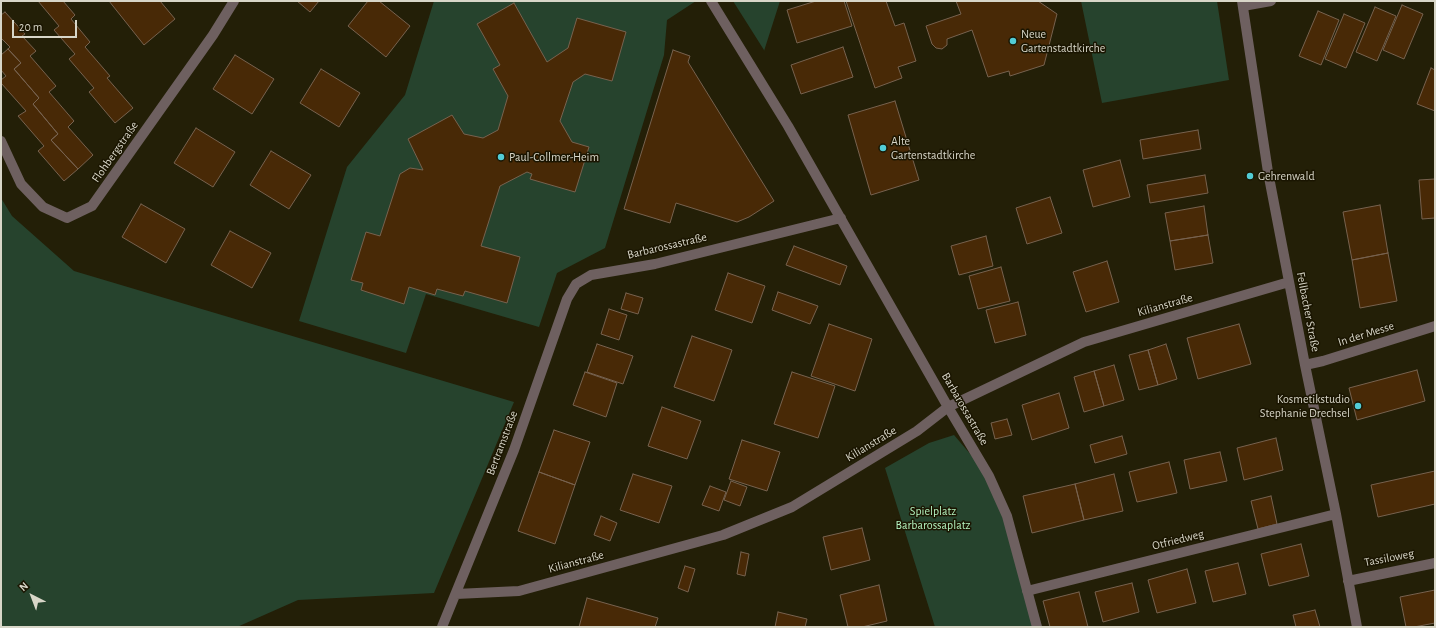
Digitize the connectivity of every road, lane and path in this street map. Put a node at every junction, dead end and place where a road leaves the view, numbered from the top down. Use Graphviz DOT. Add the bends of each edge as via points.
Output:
graph roads {
  1 [pos="234,1"];
  2 [pos="711,1"];
  3 [pos="1271,1"];
  4 [pos="1242,4"];
  5 [pos="1,141"];
  6 [pos="841,218"];
  7 [pos="591,275"];
  8 [pos="1289,282"];
  9 [pos="1435,326"];
  10 [pos="1304,365"];
  11 [pos="948,407"];
  12 [pos="1336,514"];
  13 [pos="1435,563"];
  14 [pos="1348,581"];
  15 [pos="1027,590"];
  16 [pos="456,594"];
  17 [pos="442,627"];
  18 [pos="1037,627"];
  19 [pos="1358,627"];
  1 -- 5 [label="street, Flohbergstraße" via="213,35 92,206 67,218 43,206 21,184"];
  2 -- 6 [label="street, Barbarossastraße"];
  3 -- 4 [label="street"];
  4 -- 8 [label="street, Fellbacher Straße" via="1268,172"];
  6 -- 7 [label="street, Barbarossastraße" via="655,264"];
  6 -- 11 [label="street, Barbarossastraße"];
  7 -- 16 [label="street, Bertramstraße" via="576,284 567,299 516,443"];
  8 -- 10 [label="street, Fellbacher Straße"];
  8 -- 11 [label="street, Kilianstraße" via="1084,342"];
  9 -- 10 [label="street, In der Messe"];
  10 -- 12 [label="street, Fellbacher Straße"];
  11 -- 15 [label="street, Barbarossastraße" via="989,476 1007,516"];
  11 -- 16 [label="street, Kilianstraße" via="917,431 792,507 723,535 519,591"];
  12 -- 14 [label="street, Fellbacher Straße"];
  12 -- 15 [label="street, Otfriedweg"];
  13 -- 14 [label="street, Tassiloweg"];
  14 -- 19 [label="street, Fellbacher Straße"];
  15 -- 18 [label="street, Barbarossastraße"];
  16 -- 17 [label="street, Bertramstraße"];
}
